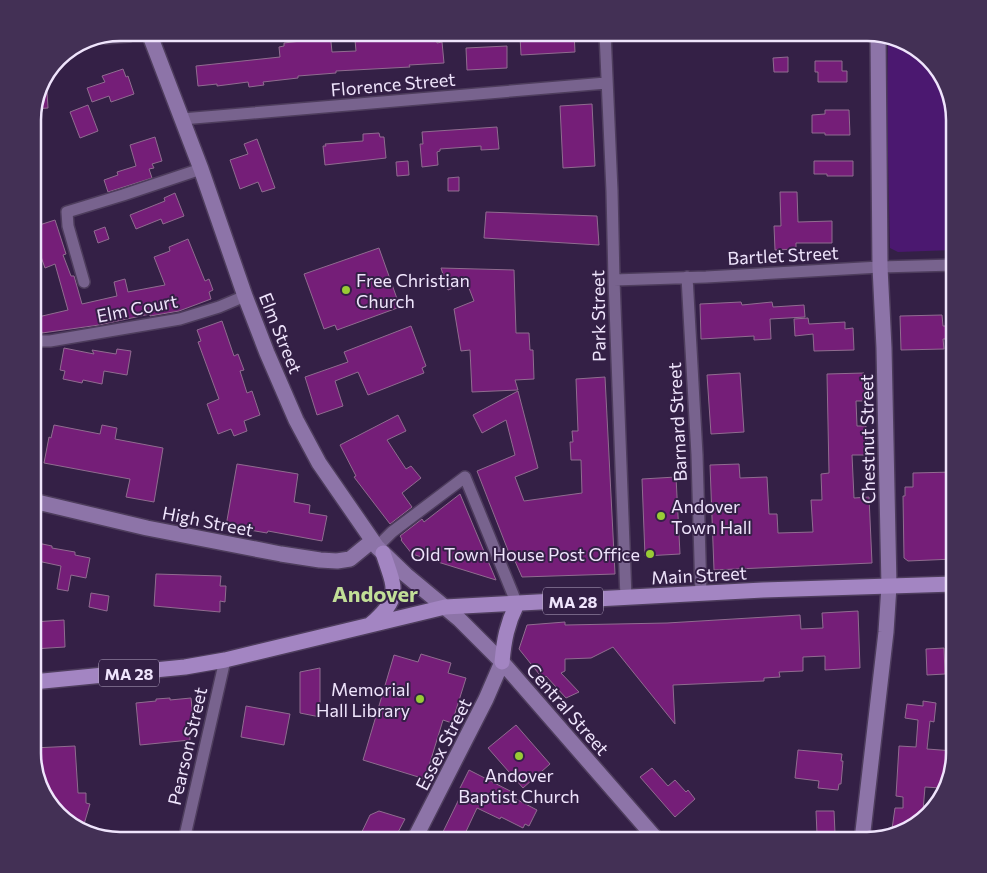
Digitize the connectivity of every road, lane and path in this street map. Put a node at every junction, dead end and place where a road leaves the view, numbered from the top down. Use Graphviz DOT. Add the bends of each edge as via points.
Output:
graph roads {
  1 [pos="152,41"];
  2 [pos="605,41"];
  3 [pos="878,42"];
  4 [pos="606,83"];
  5 [pos="182,119"];
  6 [pos="201,169"];
  7 [pos="946,265"];
  8 [pos="880,267"];
  9 [pos="687,277"];
  10 [pos="614,280"];
  11 [pos="84,282"];
  12 [pos="245,296"];
  13 [pos="41,341"];
  14 [pos="41,503"];
  15 [pos="377,547"];
  16 [pos="946,584"];
  17 [pos="889,586"];
  18 [pos="701,594"];
  19 [pos="626,598"];
  20 [pos="517,604"];
  21 [pos="445,608"];
  22 [pos="370,626"];
  23 [pos="225,660"];
  24 [pos="502,662"];
  25 [pos="41,681"];
  26 [pos="186,832"];
  27 [pos="418,832"];
  28 [pos="650,832"];
  29 [pos="863,832"];
  1 -- 5 [label="main road, Elm Street"];
  2 -- 4 [label="street, Park Street"];
  3 -- 8 [label="main road, Chestnut Street"];
  4 -- 5 [label="street, Florence Street"];
  4 -- 10 [label="street, Park Street"];
  5 -- 6 [label="main road, Elm Street"];
  6 -- 11 [label="street" via="67,212"];
  6 -- 12 [label="main road, Elm Street"];
  7 -- 8 [label="street, Bartlet Street"];
  8 -- 9 [label="street, Bartlet Street"];
  8 -- 17 [label="main road, Chestnut Street"];
  9 -- 10 [label="street, Bartlet Street"];
  9 -- 18 [label="street, Barnard Street"];
  10 -- 19 [label="street, Park Street"];
  12 -- 13 [label="street, Elm Court" via="180,319"];
  12 -- 15 [label="main road, Elm Street" via="307,443"];
  14 -- 15 [label="main road, High Street" via="147,528 320,560 350,559"];
  15 -- 20 [label="street" via="465,477"];
  15 -- 21 [label="main road, Elm Street"];
  15 -- 22 [label="main road" via="393,582 394,593 389,607"];
  16 -- 17 [label="main road, Main Street / MA 28"];
  17 -- 18 [label="main road, Main Street / MA 28"];
  17 -- 29 [label="main road, Chestnut Street"];
  18 -- 19 [label="main road, Main Street / MA 28"];
  19 -- 20 [label="main road, Main Street / MA 28"];
  20 -- 21 [label="main road, Main Street / MA 28"];
  20 -- 24 [label="main road" via="508,622"];
  21 -- 22 [label="main road, MA 28"];
  21 -- 24 [label="main road, Central Street"];
  22 -- 23 [label="main road, MA 28"];
  23 -- 25 [label="main road, MA 28"];
  23 -- 26 [label="street, Pearson Street"];
  24 -- 27 [label="main road, Essex Street"];
  24 -- 28 [label="main road, Central Street"];
}
